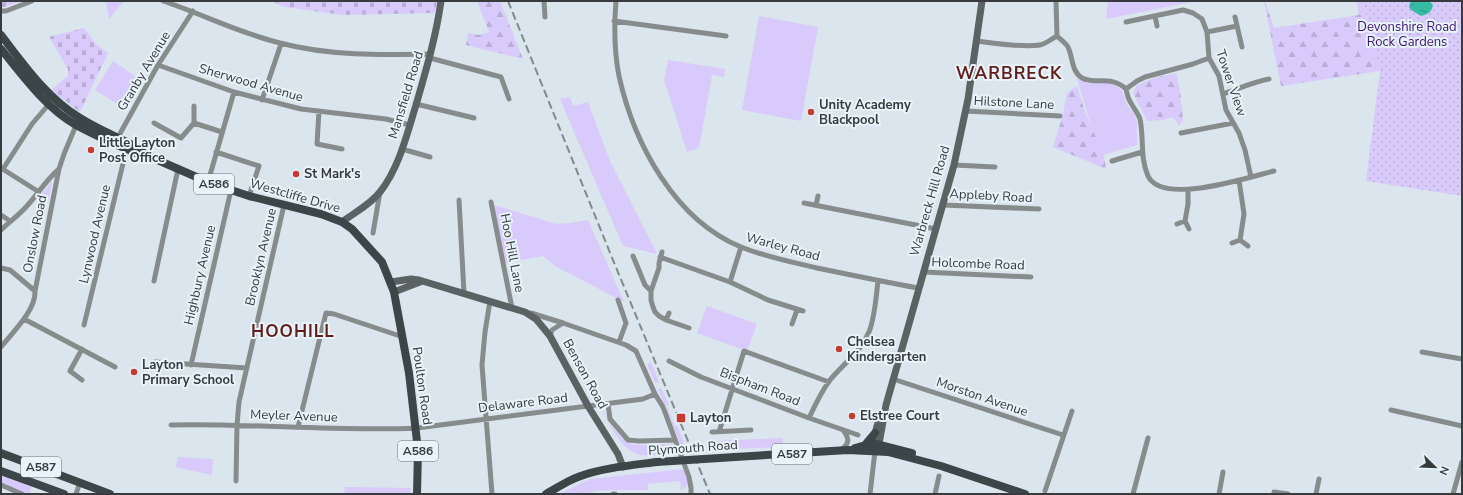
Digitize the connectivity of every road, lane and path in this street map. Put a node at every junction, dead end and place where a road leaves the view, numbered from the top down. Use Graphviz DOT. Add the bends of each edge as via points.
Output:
graph roads {
  1 [pos="32,1"];
  2 [pos="163,1"];
  3 [pos="441,1"];
  4 [pos="544,1"];
  5 [pos="616,1"];
  6 [pos="982,1"];
  7 [pos="1056,1"];
  8 [pos="3,11"];
  9 [pos="193,11"];
  10 [pos="1155,16"];
  11 [pos="545,17"];
  12 [pos="1235,17"];
  13 [pos="1,18"];
  14 [pos="614,21"];
  15 [pos="1126,22"];
  16 [pos="1157,26"];
  17 [pos="1237,26"];
  18 [pos="1207,32"];
  19 [pos="1,35"];
  20 [pos="726,36"];
  21 [pos="1057,36"];
  22 [pos="976,42"];
  23 [pos="281,44"];
  24 [pos="1242,47"];
  25 [pos="1,49"];
  26 [pos="431,56"];
  27 [pos="1209,58"];
  28 [pos="158,65"];
  29 [pos="1269,79"];
  30 [pos="1126,89"];
  31 [pos="234,92"];
  32 [pos="1223,94"];
  33 [pos="509,99"];
  34 [pos="262,100"];
  35 [pos="49,104"];
  36 [pos="416,104"];
  37 [pos="194,106"];
  38 [pos="318,111"];
  39 [pos="966,111"];
  40 [pos="1060,116"];
  41 [pos="474,118"];
  42 [pos="78,121"];
  43 [pos="154,122"];
  44 [pos="194,123"];
  45 [pos="1233,123"];
  46 [pos="410,125"];
  47 [pos="222,132"];
  48 [pos="1181,134"];
  49 [pos="116,140"];
  50 [pos="127,145"];
  51 [pos="342,149"];
  52 [pos="402,149"];
  53 [pos="216,152"];
  54 [pos="1142,152"];
  55 [pos="430,157"];
  56 [pos="1112,161"];
  57 [pos="954,164"];
  58 [pos="995,167"];
  59 [pos="2,168"];
  60 [pos="59,169"];
  61 [pos="178,169"];
  62 [pos="1274,171"];
  63 [pos="1251,177"];
  64 [pos="1238,180"];
  65 [pos="208,182"];
  66 [pos="231,190"];
  67 [pos="1188,190"];
  68 [pos="39,192"];
  69 [pos="380,192"];
  70 [pos="249,196"];
  71 [pos="818,196"];
  72 [pos="459,200"];
  73 [pos="491,202"];
  74 [pos="804,203"];
  75 [pos="284,205"];
  76 [pos="816,205"];
  77 [pos="943,205"];
  78 [pos="1039,209"];
  79 [pos="1,215"];
  80 [pos="10,221"];
  81 [pos="1185,221"];
  82 [pos="342,222"];
  83 [pos="1177,224"];
  84 [pos="936,229"];
  85 [pos="1189,229"];
  86 [pos="1,230"];
  87 [pos="373,232"];
  88 [pos="1240,240"];
  89 [pos="1232,243"];
  90 [pos="1248,246"];
  91 [pos="741,247"];
  92 [pos="633,256"];
  93 [pos="1,268"];
  94 [pos="923,272"];
  95 [pos="1032,277"];
  96 [pos="154,281"];
  97 [pos="422,281"];
  98 [pos="878,281"];
  99 [pos="391,282"];
  100 [pos="730,282"];
  101 [pos="918,288"];
  102 [pos="35,291"];
  103 [pos="651,291"];
  104 [pos="394,292"];
  105 [pos="464,293"];
  106 [pos="618,300"];
  107 [pos="490,301"];
  108 [pos="512,308"];
  109 [pos="525,312"];
  110 [pos="669,313"];
  111 [pos="24,319"];
  112 [pos="666,320"];
  113 [pos="563,323"];
  114 [pos="792,324"];
  115 [pos="84,325"];
  116 [pos="688,328"];
  117 [pos="550,336"];
  118 [pos="403,337"];
  119 [pos="619,342"];
  120 [pos="1,347"];
  121 [pos="82,349"];
  122 [pos="1422,352"];
  123 [pos="1462,359"];
  124 [pos="669,361"];
  125 [pos="155,362"];
  126 [pos="191,365"];
  127 [pos="114,367"];
  128 [pos="247,368"];
  129 [pos="893,378"];
  130 [pos="82,380"];
  131 [pos="829,382"];
  132 [pos="733,389"];
  133 [pos="655,394"];
  134 [pos="608,404"];
  135 [pos="886,405"];
  136 [pos="588,406"];
  137 [pos="1391,410"];
  138 [pos="1072,411"];
  139 [pos="809,418"];
  140 [pos="486,419"];
  141 [pos="171,425"];
  142 [pos="237,425"];
  143 [pos="1462,426"];
  144 [pos="298,427"];
  145 [pos="417,428"];
  146 [pos="751,430"];
  147 [pos="843,430"];
  148 [pos="712,432"];
  149 [pos="719,432"];
  150 [pos="875,433"];
  151 [pos="858,435"];
  152 [pos="1063,435"];
  153 [pos="1148,438"];
  154 [pos="675,440"];
  155 [pos="864,445"];
  156 [pos="875,446"];
  157 [pos="844,450"];
  158 [pos="1,453"];
  159 [pos="618,454"];
  160 [pos="1462,462"];
  161 [pos="636,464"];
  162 [pos="623,467"];
  163 [pos="1,471"];
  164 [pos="1223,472"];
  165 [pos="939,476"];
  166 [pos="1319,479"];
  167 [pos="236,481"];
  168 [pos="80,482"];
  169 [pos="1,485"];
  170 [pos="1045,491"];
  171 [pos="1274,492"];
  172 [pos="22,494"];
  173 [pos="64,494"];
  174 [pos="76,494"];
  175 [pos="110,494"];
  176 [pos="417,494"];
  177 [pos="492,494"];
  178 [pos="546,494"];
  179 [pos="691,494"];
  180 [pos="870,494"];
  181 [pos="935,494"];
  182 [pos="1025,494"];
  183 [pos="1133,494"];
  184 [pos="1219,494"];
  185 [pos="1288,494"];
  186 [pos="1316,494"];
  187 [pos="1453,494"];
  1 -- 8 [label="street"];
  2 -- 9 [label="street"];
  3 -- 26 [label="main road, Mansfield Road"];
  4 -- 11 [label="street"];
  5 -- 14 [label="street, Warley Road"];
  6 -- 22 [label="main road, Warbreck Hill Road"];
  7 -- 21 [label="street"];
  8 -- 13 [label="street"];
  9 -- 23 [label="street" via="229,27"];
  9 -- 28 [label="street, Granby Avenue"];
  10 -- 15 [label="street, Tower View"];
  10 -- 16 [label="street"];
  10 -- 18 [label="street, Tower View" via="1178,10 1188,11 1202,19"];
  12 -- 17 [label="street"];
  14 -- 20 [label="street"];
  14 -- 91 [label="street, Warley Road" via="619,77 648,155 666,185 692,215 723,238"];
  17 -- 18 [label="street"];
  17 -- 24 [label="street"];
  18 -- 27 [label="street, Tower View"];
  19 -- 42 [label="main road, Westcliffe Drive / A586" via="45,89"];
  21 -- 22 [label="street" via="1039,45"];
  21 -- 30 [label="street" via="1068,46 1075,73 1080,77 1086,80 1115,82"];
  22 -- 39 [label="main road, Warbreck Hill Road"];
  23 -- 26 [label="street" via="378,56"];
  23 -- 34 [label="street"];
  25 -- 35 [label="main road, Westcliffe Drive / A586"];
  26 -- 33 [label="street" via="501,77"];
  26 -- 36 [label="main road, Mansfield Road"];
  27 -- 30 [label="street" via="1145,77"];
  27 -- 32 [label="street, Tower View" via="1219,76"];
  28 -- 31 [label="street, Sherwood Avenue"];
  28 -- 49 [label="street, Granby Avenue"];
  29 -- 32 [label="street"];
  30 -- 54 [label="street" via="1139,117"];
  31 -- 34 [label="street, Sherwood Avenue"];
  31 -- 47 [label="street"];
  32 -- 45 [label="street, Tower View" via="1226,110"];
  34 -- 38 [label="street, Sherwood Avenue"];
  35 -- 42 [label="main road, Westcliffe Drive / A586" via="61,115"];
  35 -- 59 [label="street"];
  36 -- 41 [label="street"];
  36 -- 46 [label="main road, Mansfield Road"];
  37 -- 44 [label="street"];
  38 -- 46 [label="street, Sherwood Avenue" via="386,118"];
  38 -- 51 [label="street" via="318,144"];
  39 -- 40 [label="street, Hilstone Lane"];
  39 -- 57 [label="main road, Warbreck Hill Road"];
  42 -- 49 [label="main road, Westcliffe Drive / A586"];
  42 -- 60 [label="street, Onslow Road"];
  43 -- 44 [label="street" via="181,138"];
  44 -- 47 [label="street"];
  45 -- 48 [label="street"];
  45 -- 63 [label="street, Tower View" via="1245,150"];
  46 -- 52 [label="main road, Mansfield Road"];
  47 -- 53 [label="street"];
  49 -- 50 [label="main road, Westcliffe Drive / A586"];
  50 -- 61 [label="main road, Westcliffe Drive / A586"];
  50 -- 115 [label="street, Lynwood Avenue"];
  52 -- 55 [label="street"];
  52 -- 69 [label="main road, Mansfield Road"];
  53 -- 65 [label="street"];
  53 -- 70 [label="street" via="259,166"];
  54 -- 56 [label="street"];
  54 -- 67 [label="street" via="1147,175 1154,185"];
  57 -- 58 [label="street"];
  57 -- 77 [label="main road, Warbreck Hill Road"];
  59 -- 68 [label="street"];
  60 -- 68 [label="street"];
  60 -- 102 [label="street, Onslow Road"];
  61 -- 65 [label="main road, Westcliffe Drive / A586"];
  61 -- 96 [label="street"];
  62 -- 63 [label="street"];
  63 -- 64 [label="street"];
  64 -- 67 [label="street"];
  64 -- 88 [label="street" via="1244,209"];
  65 -- 66 [label="main road, Westcliffe Drive / A586"];
  66 -- 70 [label="main road, Westcliffe Drive / A586"];
  66 -- 126 [label="street, Highbury Avenue"];
  67 -- 81 [label="street"];
  68 -- 80 [label="street" via="24,210"];
  69 -- 82 [label="main road, Mansfield Road"];
  69 -- 87 [label="street, Mansfield Road"];
  70 -- 75 [label="main road, Westcliffe Drive / A586"];
  71 -- 76 [label="street"];
  72 -- 105 [label="street"];
  73 -- 108 [label="street, Hoo Hill Lane"];
  74 -- 76 [label="street"];
  75 -- 82 [label="main road, Westcliffe Drive / A586"];
  75 -- 128 [label="street, Brooklyn Avenue"];
  76 -- 84 [label="street"];
  77 -- 78 [label="street, Appleby Road"];
  77 -- 84 [label="main road, Warbreck Hill Road"];
  79 -- 80 [label="street"];
  80 -- 86 [label="street"];
  81 -- 83 [label="street"];
  81 -- 85 [label="street"];
  82 -- 99 [label="main road, Westcliffe Drive / A586" via="382,262"];
  84 -- 94 [label="main road, Warbreck Hill Road"];
  88 -- 89 [label="street"];
  88 -- 90 [label="street"];
  91 -- 98 [label="street, Warley Road" via="776,258"];
  91 -- 100 [label="street"];
  92 -- 103 [label="street" via="645,285"];
  93 -- 102 [label="street" via="10,270"];
  94 -- 95 [label="street, Holcombe Road"];
  94 -- 101 [label="main road, Warbreck Hill Road"];
  97 -- 99 [label="main road" via="411,279"];
  97 -- 104 [label="main road"];
  97 -- 105 [label="main road"];
  98 -- 101 [label="street, Warley Road"];
  98 -- 131 [label="street" via="871,325 866,337 858,350"];
  99 -- 104 [label="main road, Poulton Road / A586"];
  100 -- 103 [label="street" via="661,254"];
  100 -- 114 [label="street" via="756,296 800,310"];
  101 -- 129 [label="main road, Warbreck Hill Road"];
  102 -- 111 [label="street, Onslow Road" via="35,299"];
  103 -- 112 [label="street" via="655,312"];
  104 -- 118 [label="main road, Poulton Road / A586"];
  105 -- 107 [label="main road"];
  106 -- 119 [label="street" via="626,323"];
  107 -- 108 [label="main road"];
  107 -- 140 [label="street" via="482,365"];
  108 -- 109 [label="main road"];
  109 -- 113 [label="street"];
  109 -- 117 [label="main road, Benson Road" via="536,319"];
  110 -- 112 [label="street"];
  111 -- 120 [label="street, Onslow Road"];
  111 -- 121 [label="street"];
  112 -- 116 [label="street"];
  113 -- 117 [label="street" via="552,330"];
  113 -- 119 [label="street"];
  117 -- 136 [label="main road, Benson Road"];
  118 -- 144 [label="street" via="326,313"];
  118 -- 145 [label="main road, Poulton Road / A586"];
  119 -- 133 [label="street" via="635,349"];
  121 -- 127 [label="street"];
  121 -- 130 [label="street" via="70,371"];
  122 -- 123 [label="street"];
  124 -- 132 [label="street, Bispham Road"];
  125 -- 126 [label="street"];
  126 -- 128 [label="street"];
  128 -- 142 [label="street, Brooklyn Avenue" via="239,402"];
  129 -- 135 [label="main road, Warbreck Hill Road"];
  129 -- 152 [label="street, Morston Avenue"];
  131 -- 132 [label="street" via="744,351"];
  131 -- 139 [label="street"];
  132 -- 139 [label="street, Bispham Road"];
  132 -- 149 [label="street"];
  133 -- 134 [label="street, Delaware Road" via="643,399"];
  133 -- 154 [label="street" via="663,407"];
  134 -- 136 [label="street, Delaware Road"];
  134 -- 154 [label="street, Benson Road" via="610,419 628,440"];
  135 -- 150 [label="main road, Warbreck Hill Road"];
  135 -- 156 [label="main road, Warbreck Hill Road"];
  136 -- 140 [label="street, Delaware Road"];
  136 -- 159 [label="main road, Benson Road"];
  137 -- 143 [label="street"];
  138 -- 152 [label="street"];
  139 -- 147 [label="street, Bispham Road"];
  140 -- 145 [label="street, Delaware Road"];
  140 -- 177 [label="street"];
  141 -- 142 [label="street, Meyler Avenue"];
  142 -- 144 [label="street, Meyler Avenue"];
  142 -- 167 [label="street, Brooklyn Avenue"];
  144 -- 145 [label="street, Meyler Avenue" via="382,430"];
  145 -- 176 [label="main road, Poulton Road / A586"];
  146 -- 149 [label="street"];
  147 -- 151 [label="street, Bispham Road"];
  147 -- 157 [label="street" via="848,437"];
  148 -- 149 [label="street"];
  150 -- 155 [label="main road"];
  150 -- 156 [label="main road, Warbreck Hill Road"];
  152 -- 170 [label="street"];
  153 -- 183 [label="street"];
  154 -- 179 [label="street" via="689,477"];
  155 -- 156 [label="main road, Plymouth Road / A587"];
  155 -- 157 [label="main road, Plymouth Road / A587"];
  156 -- 157 [label="main road, Plymouth Road / A587"];
  156 -- 180 [label="street"];
  156 -- 182 [label="main road, A587"];
  157 -- 161 [label="main road, Plymouth Road / A587, bridge"];
  158 -- 168 [label="main road, A587"];
  159 -- 161 [label="main road, Benson Road"];
  159 -- 162 [label="main road, Benson Road"];
  160 -- 187 [label="street"];
  161 -- 162 [label="main road, Plymouth Road / A587"];
  162 -- 178 [label="main road, Plymouth Road / A587" via="580,476"];
  163 -- 173 [label="main road, A587"];
  164 -- 184 [label="street"];
  165 -- 181 [label="street"];
  166 -- 186 [label="street"];
  168 -- 174 [label="street"];
  168 -- 175 [label="main road, A587"];
  169 -- 172 [label="street"];
  171 -- 185 [label="street"];
}
